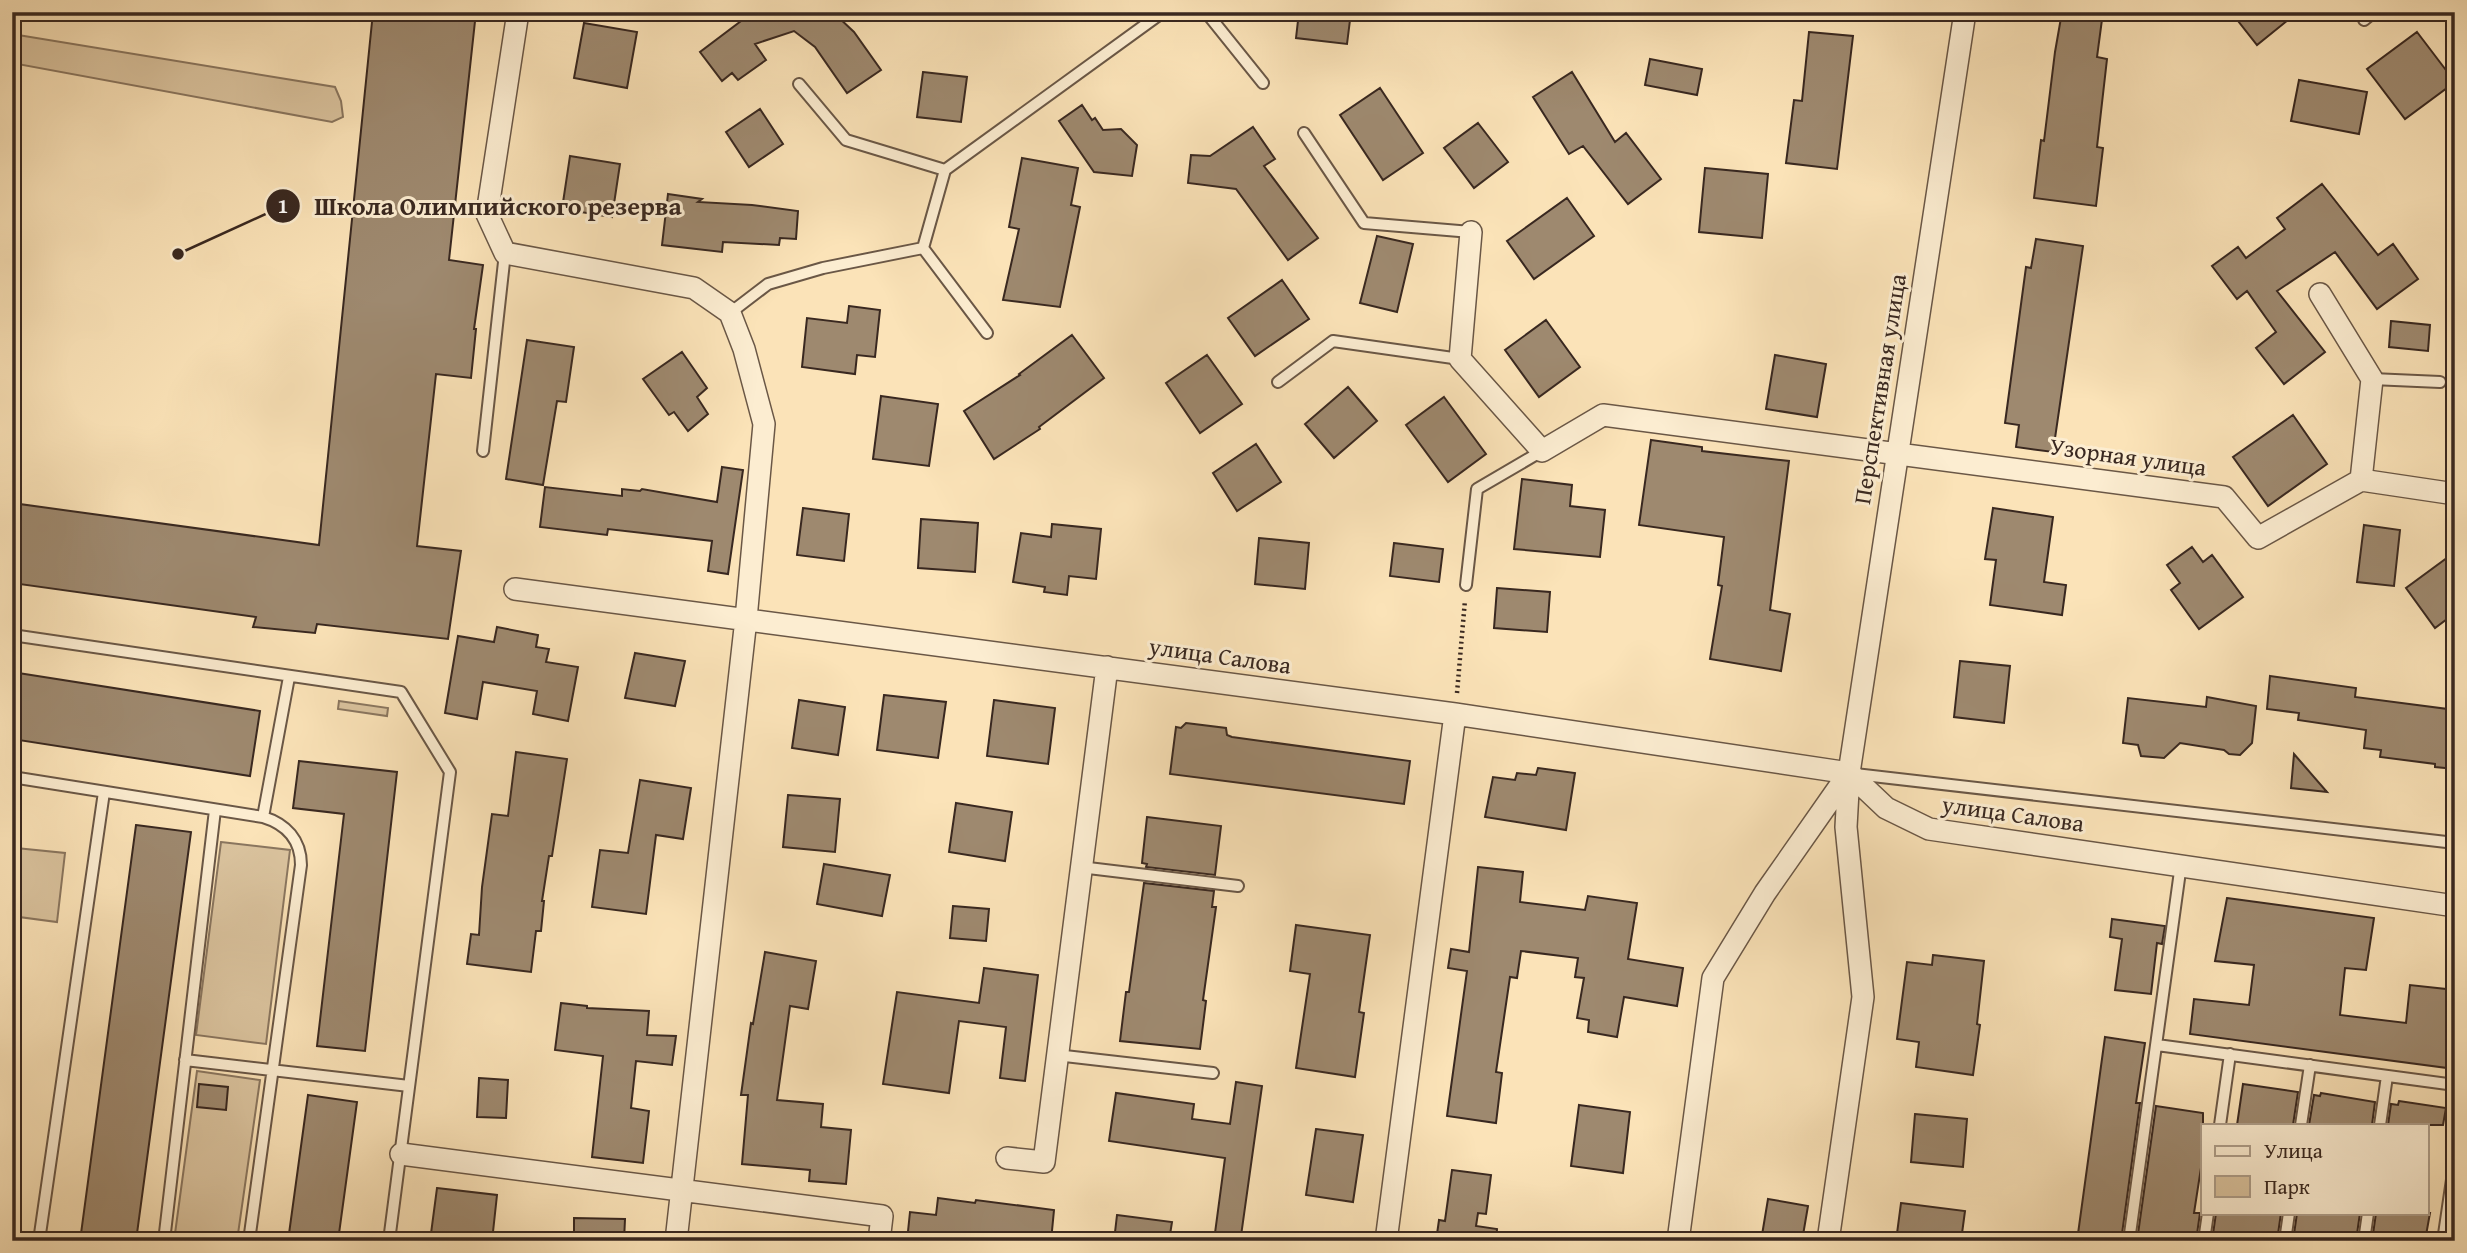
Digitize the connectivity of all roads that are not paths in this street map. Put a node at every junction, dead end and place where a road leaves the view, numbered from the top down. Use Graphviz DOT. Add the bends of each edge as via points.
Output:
graph roads {
  1 [pos="518,12"];
  2 [pos="1163,12"];
  3 [pos="1206,12"];
  4 [pos="1965,12"];
  5 [pos="2374,12"];
  6 [pos="2364,20"];
  7 [pos="1263,82"];
  8 [pos="799,84"];
  9 [pos="1304,133"];
  10 [pos="945,170"];
  11 [pos="1471,232"];
  12 [pos="923,248"];
  13 [pos="505,253"];
  14 [pos="2320,294"];
  15 [pos="730,313"];
  16 [pos="987,333"];
  17 [pos="1460,359"];
  18 [pos="2372,379"];
  19 [pos="1278,382"];
  20 [pos="2440,382"];
  21 [pos="483,451"];
  22 [pos="1542,451"];
  23 [pos="1896,452"];
  24 [pos="2361,480"];
  25 [pos="2455,494"];
  26 [pos="1466,585"];
  27 [pos="515,589"];
  28 [pos="746,619"];
  29 [pos="12,635"];
  30 [pos="1107,667"];
  31 [pos="289,677"];
  32 [pos="1455,715"];
  33 [pos="1849,773"];
  34 [pos="12,778"];
  35 [pos="104,792"];
  36 [pos="215,810"];
  37 [pos="263,817"];
  38 [pos="2455,843"];
  39 [pos="2182,864"];
  40 [pos="1080,867"];
  41 [pos="1238,886"];
  42 [pos="2455,906"];
  43 [pos="2157,1045"];
  44 [pos="2230,1054"];
  45 [pos="1056,1055"];
  46 [pos="185,1060"];
  47 [pos="2310,1065"];
  48 [pos="273,1070"];
  49 [pos="1213,1073"];
  50 [pos="2388,1076"];
  51 [pos="2455,1085"];
  52 [pos="409,1086"];
  53 [pos="2220,1124"];
  54 [pos="2301,1124"];
  55 [pos="2380,1124"];
  56 [pos="401,1154"];
  57 [pos="1007,1158"];
  58 [pos="2455,1159"];
  59 [pos="682,1191"];
  60 [pos="2208,1214"];
  61 [pos="2289,1214"];
  62 [pos="2368,1214"];
  63 [pos="39,1241"];
  64 [pos="164,1241"];
  65 [pos="249,1241"];
  66 [pos="389,1241"];
  67 [pos="676,1241"];
  68 [pos="879,1241"];
  69 [pos="1386,1241"];
  70 [pos="1678,1241"];
  71 [pos="1828,1241"];
  72 [pos="2129,1241"];
  73 [pos="2204,1241"];
  74 [pos="2284,1241"];
  75 [pos="2364,1241"];
  76 [pos="2443,1241"];
  1 -- 13 [label="street" via="487,214"];
  2 -- 10 [label="lane"];
  3 -- 7 [label="lane"];
  4 -- 23 [label="street, Перспективная улица"];
  5 -- 6 [label="lane"];
  8 -- 10 [label="lane" via="846,140"];
  9 -- 11 [label="lane" via="1364,223"];
  10 -- 12 [label="lane"];
  11 -- 17 [label="street"];
  12 -- 15 [label="lane" via="768,284"];
  12 -- 16 [label="lane"];
  13 -- 15 [label="street" via="694,288"];
  13 -- 21 [label="lane"];
  14 -- 18 [label="street"];
  15 -- 28 [label="street" via="764,424"];
  17 -- 19 [label="lane" via="1333,341"];
  17 -- 22 [label="street"];
  18 -- 20 [label="lane"];
  18 -- 24 [label="street"];
  22 -- 23 [label="street" via="1603,415"];
  22 -- 26 [label="lane" via="1476,489"];
  23 -- 24 [label="street, Узорная улица" via="2224,497 2258,538"];
  23 -- 33 [label="street, Перспективная улица"];
  24 -- 25 [label="street"];
  27 -- 28 [label="street, улица Салова"];
  28 -- 30 [label="street, улица Салова"];
  28 -- 59 [label="street"];
  29 -- 31 [label="lane"];
  30 -- 32 [label="street, улица Салова"];
  30 -- 40 [label="street"];
  31 -- 37 [label="lane"];
  31 -- 52 [label="lane" via="401,692 450,772"];
  32 -- 33 [label="street, улица Салова"];
  32 -- 69 [label="street"];
  33 -- 38 [label="lane"];
  33 -- 39 [label="street, улица Салова" via="1886,808 1929,829"];
  33 -- 70 [label="street, Перспективная улица" via="1765,893 1713,978"];
  33 -- 71 [label="street, Перспективная улица" via="1846,827 1863,997"];
  34 -- 35 [label="lane"];
  35 -- 36 [label="lane"];
  35 -- 63 [label="lane"];
  36 -- 37 [label="lane"];
  36 -- 46 [label="lane"];
  37 -- 48 [label="lane" via="283,825 301,857"];
  39 -- 42 [label="street, улица Салова"];
  39 -- 43 [label="lane"];
  40 -- 41 [label="lane"];
  40 -- 45 [label="street"];
  43 -- 44 [label="lane"];
  43 -- 72 [label="lane"];
  44 -- 47 [label="lane"];
  44 -- 53 [label="lane"];
  45 -- 49 [label="lane"];
  45 -- 57 [label="street" via="1044,1162"];
  46 -- 48 [label="lane"];
  46 -- 64 [label="lane"];
  47 -- 50 [label="lane"];
  47 -- 54 [label="lane"];
  48 -- 52 [label="lane"];
  48 -- 65 [label="lane"];
  50 -- 51 [label="lane"];
  50 -- 55 [label="lane"];
  52 -- 56 [label="lane"];
  56 -- 59 [label="street"];
  56 -- 66 [label="lane"];
  58 -- 76 [label="lane"];
  59 -- 67 [label="street"];
  59 -- 68 [label="street" via="882,1216"];
  60 -- 73 [label="lane"];
  61 -- 74 [label="lane"];
  62 -- 75 [label="lane"];
}
